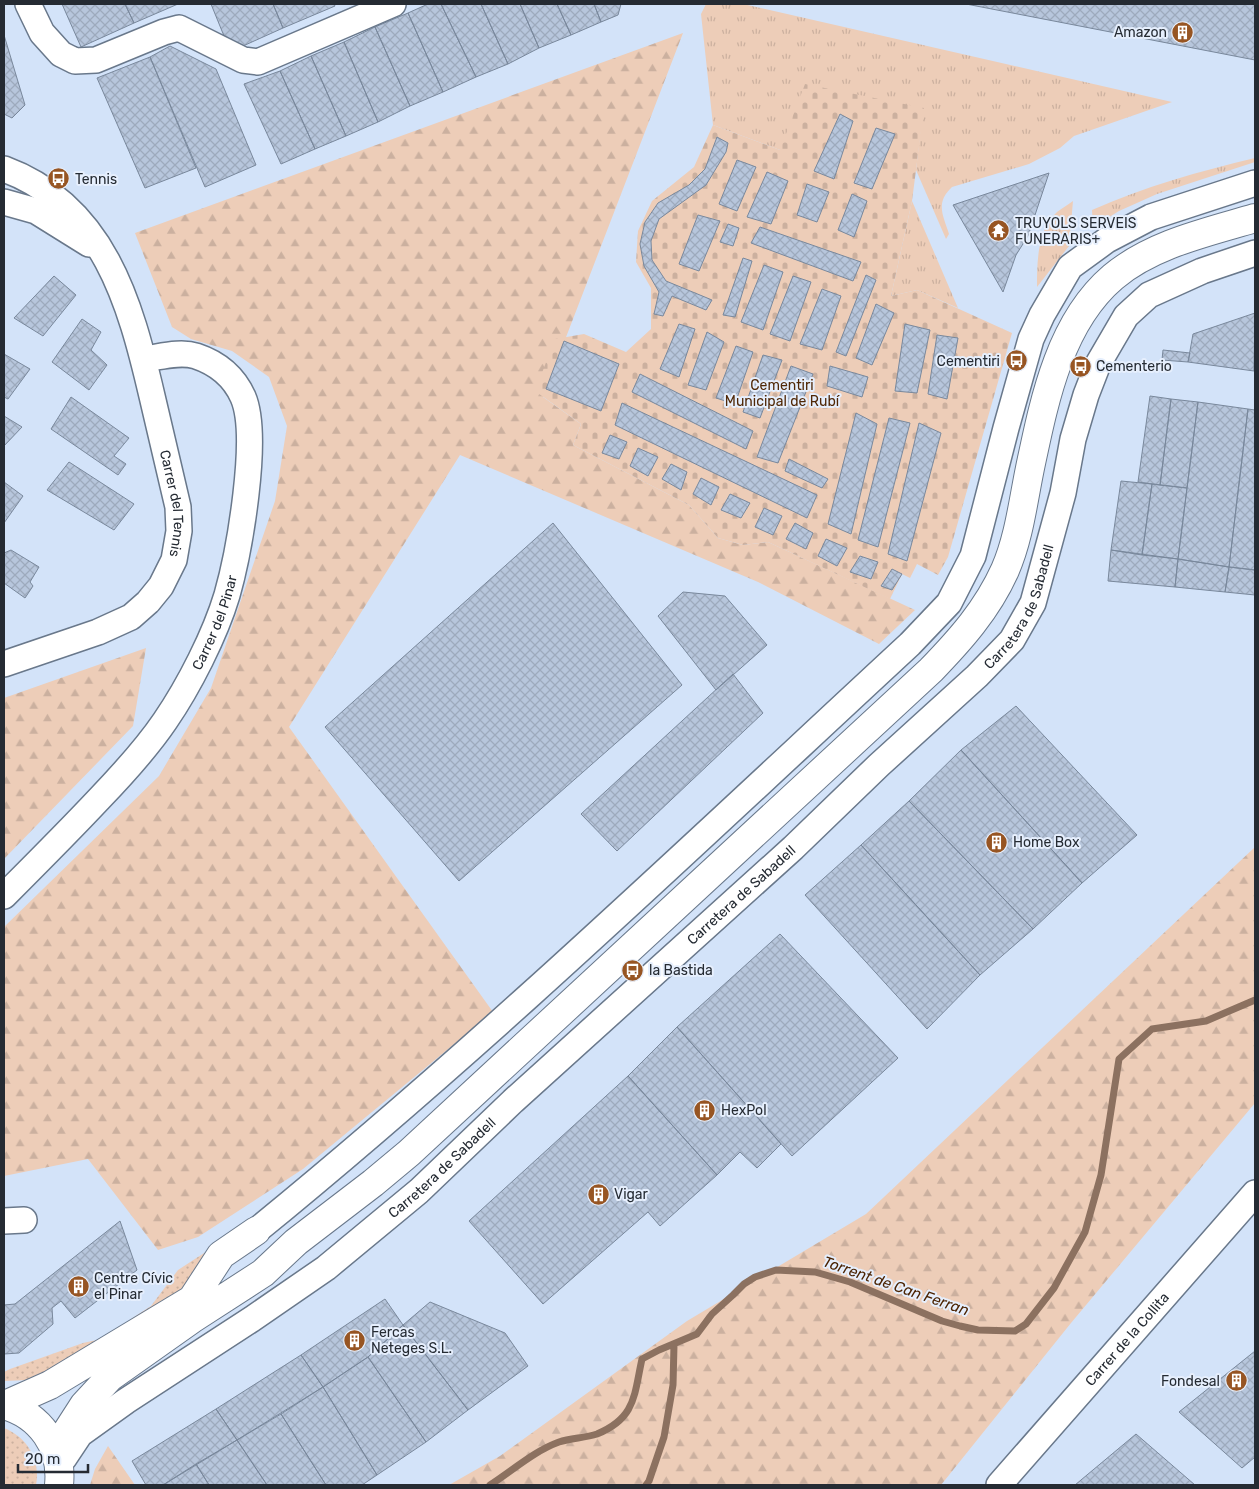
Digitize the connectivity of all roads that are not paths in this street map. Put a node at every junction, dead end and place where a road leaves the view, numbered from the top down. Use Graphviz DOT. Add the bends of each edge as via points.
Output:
graph roads {
  1 [pos="28,4"];
  2 [pos="393,4"];
  3 [pos="4,169"];
  4 [pos="1255,182"];
  5 [pos="4,202"];
  6 [pos="1255,218"];
  7 [pos="101,250"];
  8 [pos="1255,253"];
  9 [pos="144,359"];
  10 [pos="4,664"];
  11 [pos="4,896"];
  12 [pos="1255,1193"];
  13 [pos="256,1231"];
  14 [pos="296,1242"];
  15 [pos="193,1298"];
  16 [pos="4,1405"];
  17 [pos="58,1467"];
  18 [pos="999,1485"];
  1 -- 2 [label="street" via="42,33 61,54 75,61 96,60 179,28 243,60 258,62"];
  3 -- 7 [label="street, Carrer del Tennis" via="42,187 89,231"];
  4 -- 13 [label="street" via="1151,217 1107,240 1070,267 1031,339 973,556 950,603 492,1030"];
  5 -- 7 [label="street" via="36,211"];
  6 -- 14 [label="main road" via="1150,254 1113,277 1088,305 1060,359 1050,390 1005,570 983,610 953,647 860,737 409,1153"];
  7 -- 9 [label="street, Carrer del Tennis" via="124,293"];
  8 -- 17 [label="street, Carretera de Sabadell" via="1202,271 1149,295 1126,316 1098,364 1086,395 1033,603 1012,640 977,676 419,1191 326,1268 80,1434"];
  9 -- 10 [label="street, Carrer del Tennis" via="178,506 179,532 174,560 161,586 131,617 98,632"];
  9 -- 11 [label="street, Carrer del Pinar" via="174,354 194,355 214,364 233,379 244,398 249,441 236,558 226,596 209,639 166,720 139,756"];
  12 -- 18 [label="street, Carrer de la Collita"];
  13 -- 15 [label="main road" via="221,1255"];
  14 -- 15 [label="main road"];
  14 -- 17 [label="main road" via="263,1273 110,1377 84,1405"];
  15 -- 16 [label="main road" via="50,1386"];
  16 -- 17 [label="main road" via="36,1421 47,1434"];
}
